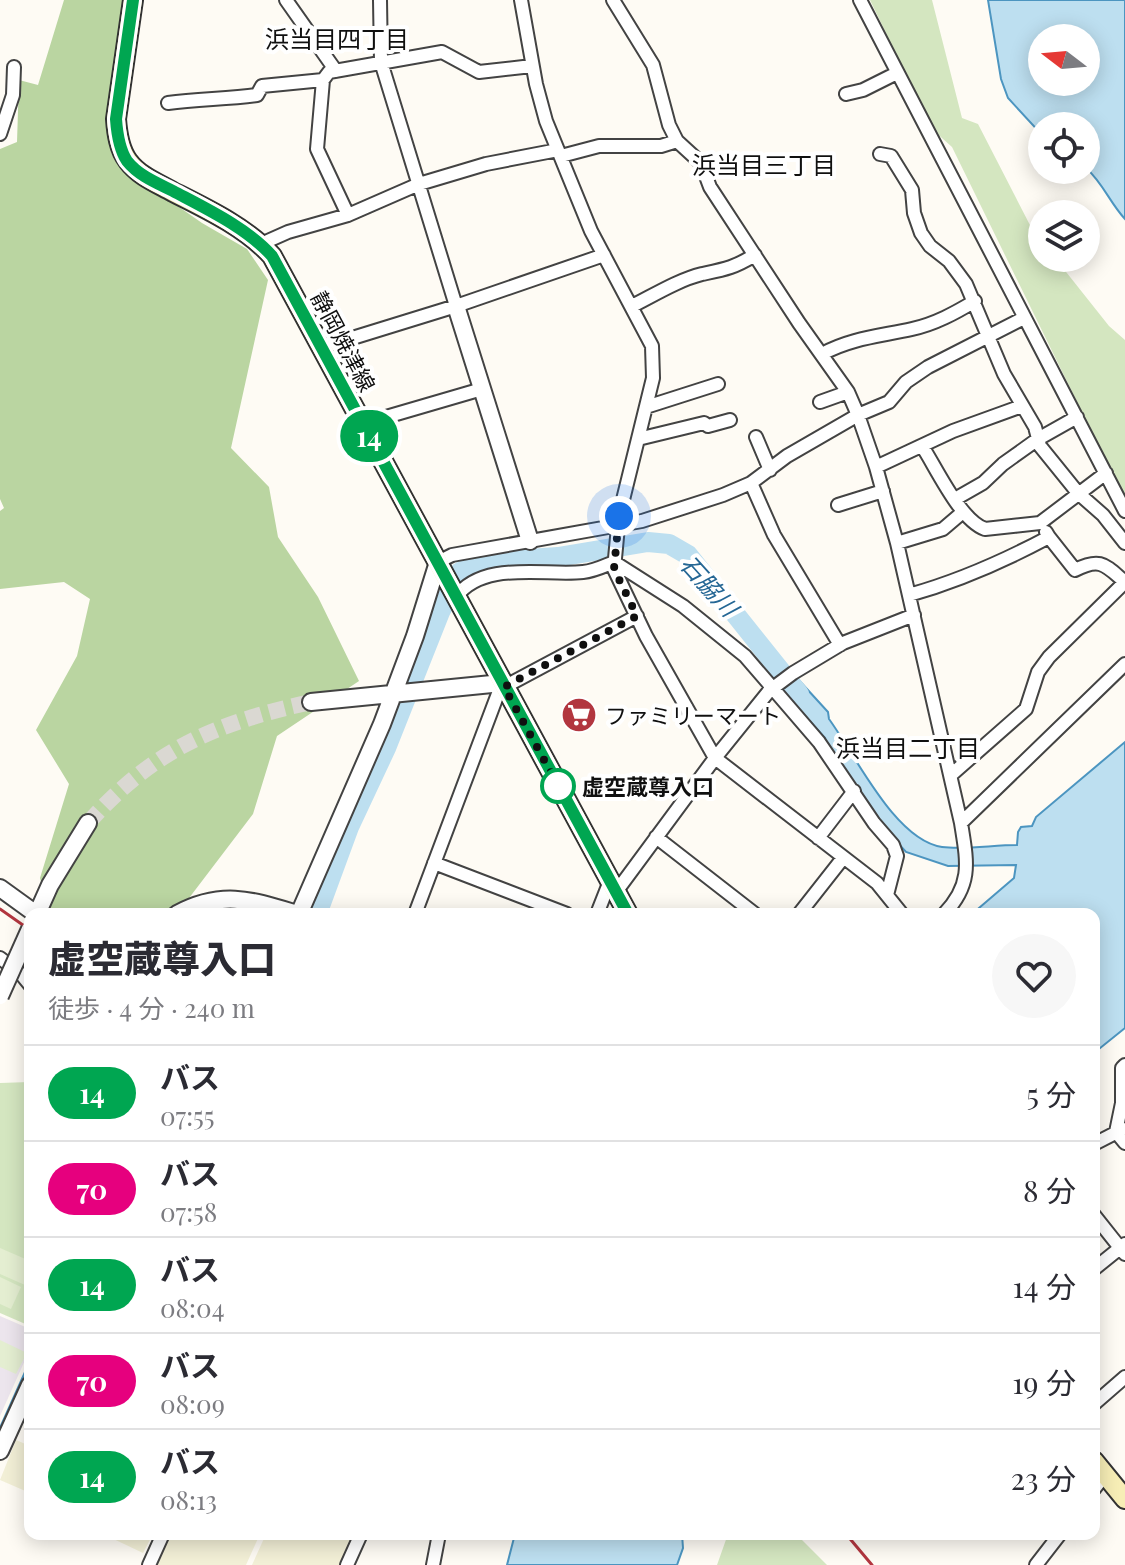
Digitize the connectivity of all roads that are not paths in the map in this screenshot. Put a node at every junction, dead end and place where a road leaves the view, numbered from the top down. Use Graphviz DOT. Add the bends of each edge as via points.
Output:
graph roads {
  1 [pos="133,0"];
  2 [pos="286,0"];
  3 [pos="380,0"];
  4 [pos="521,0"];
  5 [pos="613,0"];
  6 [pos="860,0"];
  7 [pos="381,62"];
  8 [pos="532,66"];
  9 [pos="14,67"];
  10 [pos="336,71"];
  11 [pos="897,73"];
  12 [pos="323,80"];
  13 [pos="846,94"];
  14 [pos="168,103"];
  15 [pos="0,134"];
  16 [pos="677,141"];
  17 [pos="559,153"];
  18 [pos="880,154"];
  19 [pos="419,184"];
  20 [pos="348,215"];
  21 [pos="261,244"];
  22 [pos="604,255"];
  23 [pos="755,255"];
  24 [pos="975,301"];
  25 [pos="456,306"];
  26 [pos="632,306"];
  27 [pos="1024,318"];
  28 [pos="988,336"];
  29 [pos="320,348"];
  30 [pos="822,354"];
  31 [pos="718,384"];
  32 [pos="482,389"];
  33 [pos="848,392"];
  34 [pos="820,402"];
  35 [pos="1022,406"];
  36 [pos="646,407"];
  37 [pos="858,415"];
  38 [pos="1077,417"];
  39 [pos="730,420"];
  40 [pos="362,424"];
  41 [pos="756,437"];
  42 [pos="638,439"];
  43 [pos="1038,439"];
  44 [pos="922,446"];
  45 [pos="876,467"];
  46 [pos="770,470"];
  47 [pos="1106,473"];
  48 [pos="751,483"];
  49 [pos="883,491"];
  50 [pos="1081,495"];
  51 [pos="955,499"];
  52 [pos="838,505"];
  53 [pos="1125,511"];
  54 [pos="963,512"];
  55 [pos="1040,523"];
  56 [pos="618,524"];
  57 [pos="1049,537"];
  58 [pos="530,541"];
  59 [pos="897,543"];
  60 [pos="1125,543"];
  61 [pos="614,562"];
  62 [pos="441,568"];
  63 [pos="455,595"];
  64 [pos="909,595"];
  65 [pos="914,615"];
  66 [pos="637,616"];
  67 [pos="840,645"];
  68 [pos="1125,664"];
  69 [pos="503,685"];
  70 [pos="774,687"];
  71 [pos="403,693"];
  72 [pos="311,702"];
  73 [pos="715,758"];
  74 [pos="951,775"];
  75 [pos="854,791"];
  76 [pos="88,823"];
  77 [pos="961,823"];
  78 [pos="656,837"];
  79 [pos="818,838"];
  80 [pos="843,858"];
  81 [pos="434,863"];
  82 [pos="613,886"];
  83 [pos="0,888"];
  84 [pos="892,907"];
  85 [pos="28,908"];
  86 [pos="39,908"];
  87 [pos="191,908"];
  88 [pos="276,908"];
  89 [pos="301,908"];
  90 [pos="417,908"];
  91 [pos="551,908"];
  92 [pos="600,908"];
  93 [pos="625,908"];
  94 [pos="747,908"];
  95 [pos="804,908"];
  96 [pos="949,908"];
  97 [pos="24,942"];
  98 [pos="0,958"];
  99 [pos="24,978"];
  100 [pos="0,996"];
  101 [pos="1125,1065"];
  102 [pos="1120,1130"];
  103 [pos="1100,1141"];
  104 [pos="1125,1143"];
  105 [pos="1100,1222"];
  106 [pos="1123,1249"];
  107 [pos="1100,1265"];
  108 [pos="1125,1377"];
  109 [pos="1112,1388"];
  110 [pos="1125,1397"];
  111 [pos="24,1398"];
  112 [pos="1100,1399"];
  113 [pos="0,1451"];
  114 [pos="1100,1477"];
  115 [pos="1125,1499"];
  116 [pos="160,1540"];
  117 [pos="358,1540"];
  118 [pos="438,1540"];
  119 [pos="1055,1540"];
  120 [pos="149,1565"];
  121 [pos="347,1565"];
  122 [pos="433,1565"];
  123 [pos="1036,1565"];
  1 -- 21 [label="main road, 静岡焼津線" via="116,119 126,159 139,174"];
  2 -- 10 [label="street"];
  3 -- 7 [label="street"];
  4 -- 8 [label="street"];
  5 -- 16 [label="street" via="648,54"];
  6 -- 11 [label="street"];
  7 -- 8 [label="street" via="442,52 479,72"];
  7 -- 10 [label="street"];
  7 -- 19 [label="street"];
  8 -- 17 [label="street"];
  9 -- 15 [label="street" via="13,95"];
  10 -- 12 [label="street"];
  11 -- 13 [label="street"];
  11 -- 27 [label="street"];
  12 -- 14 [label="street" via="262,86 257,95 231,99"];
  12 -- 20 [label="street" via="317,149"];
  16 -- 17 [label="street"];
  16 -- 23 [label="street" via="701,163 710,187"];
  17 -- 19 [label="street" via="486,164"];
  17 -- 22 [label="street"];
  18 -- 24 [label="street" via="891,156 912,190 921,233 949,261"];
  19 -- 20 [label="street"];
  19 -- 25 [label="street"];
  20 -- 21 [label="street"];
  21 -- 29 [label="main road, 静岡焼津線"];
  22 -- 25 [label="street"];
  22 -- 26 [label="street"];
  23 -- 26 [label="street"];
  23 -- 30 [label="street"];
  24 -- 28 [label="street"];
  24 -- 30 [label="street" via="935,322 863,337"];
  25 -- 29 [label="street"];
  25 -- 32 [label="street"];
  26 -- 36 [label="street" via="653,355"];
  27 -- 28 [label="street"];
  27 -- 38 [label="street"];
  28 -- 35 [label="street"];
  28 -- 37 [label="street" via="928,367 889,402"];
  29 -- 40 [label="main road, 静岡焼津線"];
  30 -- 33 [label="street"];
  31 -- 36 [label="street"];
  32 -- 40 [label="street"];
  32 -- 58 [label="street"];
  33 -- 34 [label="street"];
  33 -- 37 [label="street"];
  35 -- 43 [label="street"];
  35 -- 44 [label="street"];
  36 -- 42 [label="street"];
  37 -- 45 [label="street"];
  37 -- 46 [label="street"];
  38 -- 43 [label="street"];
  38 -- 47 [label="street"];
  39 -- 42 [label="street"];
  40 -- 62 [label="main road, 静岡焼津線"];
  41 -- 46 [label="street"];
  42 -- 56 [label="street"];
  43 -- 50 [label="street"];
  43 -- 51 [label="street"];
  44 -- 45 [label="street"];
  44 -- 51 [label="street"];
  45 -- 49 [label="street"];
  46 -- 48 [label="street"];
  47 -- 50 [label="street"];
  47 -- 53 [label="street"];
  48 -- 56 [label="street" via="669,514"];
  48 -- 67 [label="street" via="774,535"];
  49 -- 52 [label="street"];
  49 -- 59 [label="street"];
  50 -- 55 [label="street"];
  50 -- 60 [label="street"];
  51 -- 54 [label="street"];
  54 -- 55 [label="street" via="985,529"];
  54 -- 59 [label="street" via="943,529"];
  55 -- 57 [label="street"];
  56 -- 58 [label="street"];
  56 -- 61 [label="street"];
  57 -- 64 [label="street" via="1001,562"];
  57 -- 74 [label="street" via="1075,570 1096,562 1125,582 1049,657 1026,709"];
  58 -- 62 [label="street" via="452,555"];
  59 -- 64 [label="street"];
  61 -- 63 [label="street" via="582,573 536,571 475,579"];
  61 -- 66 [label="street"];
  61 -- 70 [label="street" via="720,634"];
  62 -- 63 [label="main road, 静岡焼津線"];
  62 -- 71 [label="street" via="415,636"];
  63 -- 69 [label="main road, 静岡焼津線"];
  64 -- 65 [label="street"];
  65 -- 67 [label="street"];
  65 -- 74 [label="street"];
  66 -- 69 [label="street"];
  66 -- 73 [label="street"];
  67 -- 70 [label="street"];
  68 -- 77 [label="street"];
  69 -- 71 [label="street"];
  69 -- 81 [label="street"];
  69 -- 82 [label="main road, 静岡焼津線"];
  70 -- 73 [label="street"];
  70 -- 75 [label="street"];
  71 -- 72 [label="street"];
  71 -- 89 [label="street"];
  73 -- 78 [label="street"];
  73 -- 79 [label="street"];
  74 -- 77 [label="street"];
  75 -- 79 [label="street"];
  75 -- 84 [label="street" via="897,856"];
  76 -- 86 [label="street"];
  77 -- 96 [label="street" via="965,885"];
  78 -- 82 [label="street"];
  78 -- 94 [label="street"];
  79 -- 80 [label="street"];
  80 -- 84 [label="street" via="877,883"];
  80 -- 95 [label="street"];
  81 -- 90 [label="street"];
  81 -- 91 [label="street"];
  82 -- 92 [label="street"];
  82 -- 93 [label="main road, 静岡焼津線"];
  83 -- 85 [label="street"];
  87 -- 88 [label="street" via="238,898"];
  97 -- 100 [label="street, bridge"];
  98 -- 99 [label="street"];
  101 -- 102 [label="street"];
  102 -- 103 [label="street"];
  102 -- 104 [label="street"];
  105 -- 106 [label="street"];
  106 -- 107 [label="street"];
  108 -- 109 [label="street"];
  109 -- 110 [label="street"];
  109 -- 112 [label="street"];
  111 -- 113 [label="street"];
  114 -- 115 [label="main road"];
  116 -- 120 [label="street"];
  117 -- 121 [label="street"];
  118 -- 122 [label="street"];
  119 -- 123 [label="street"];
}
